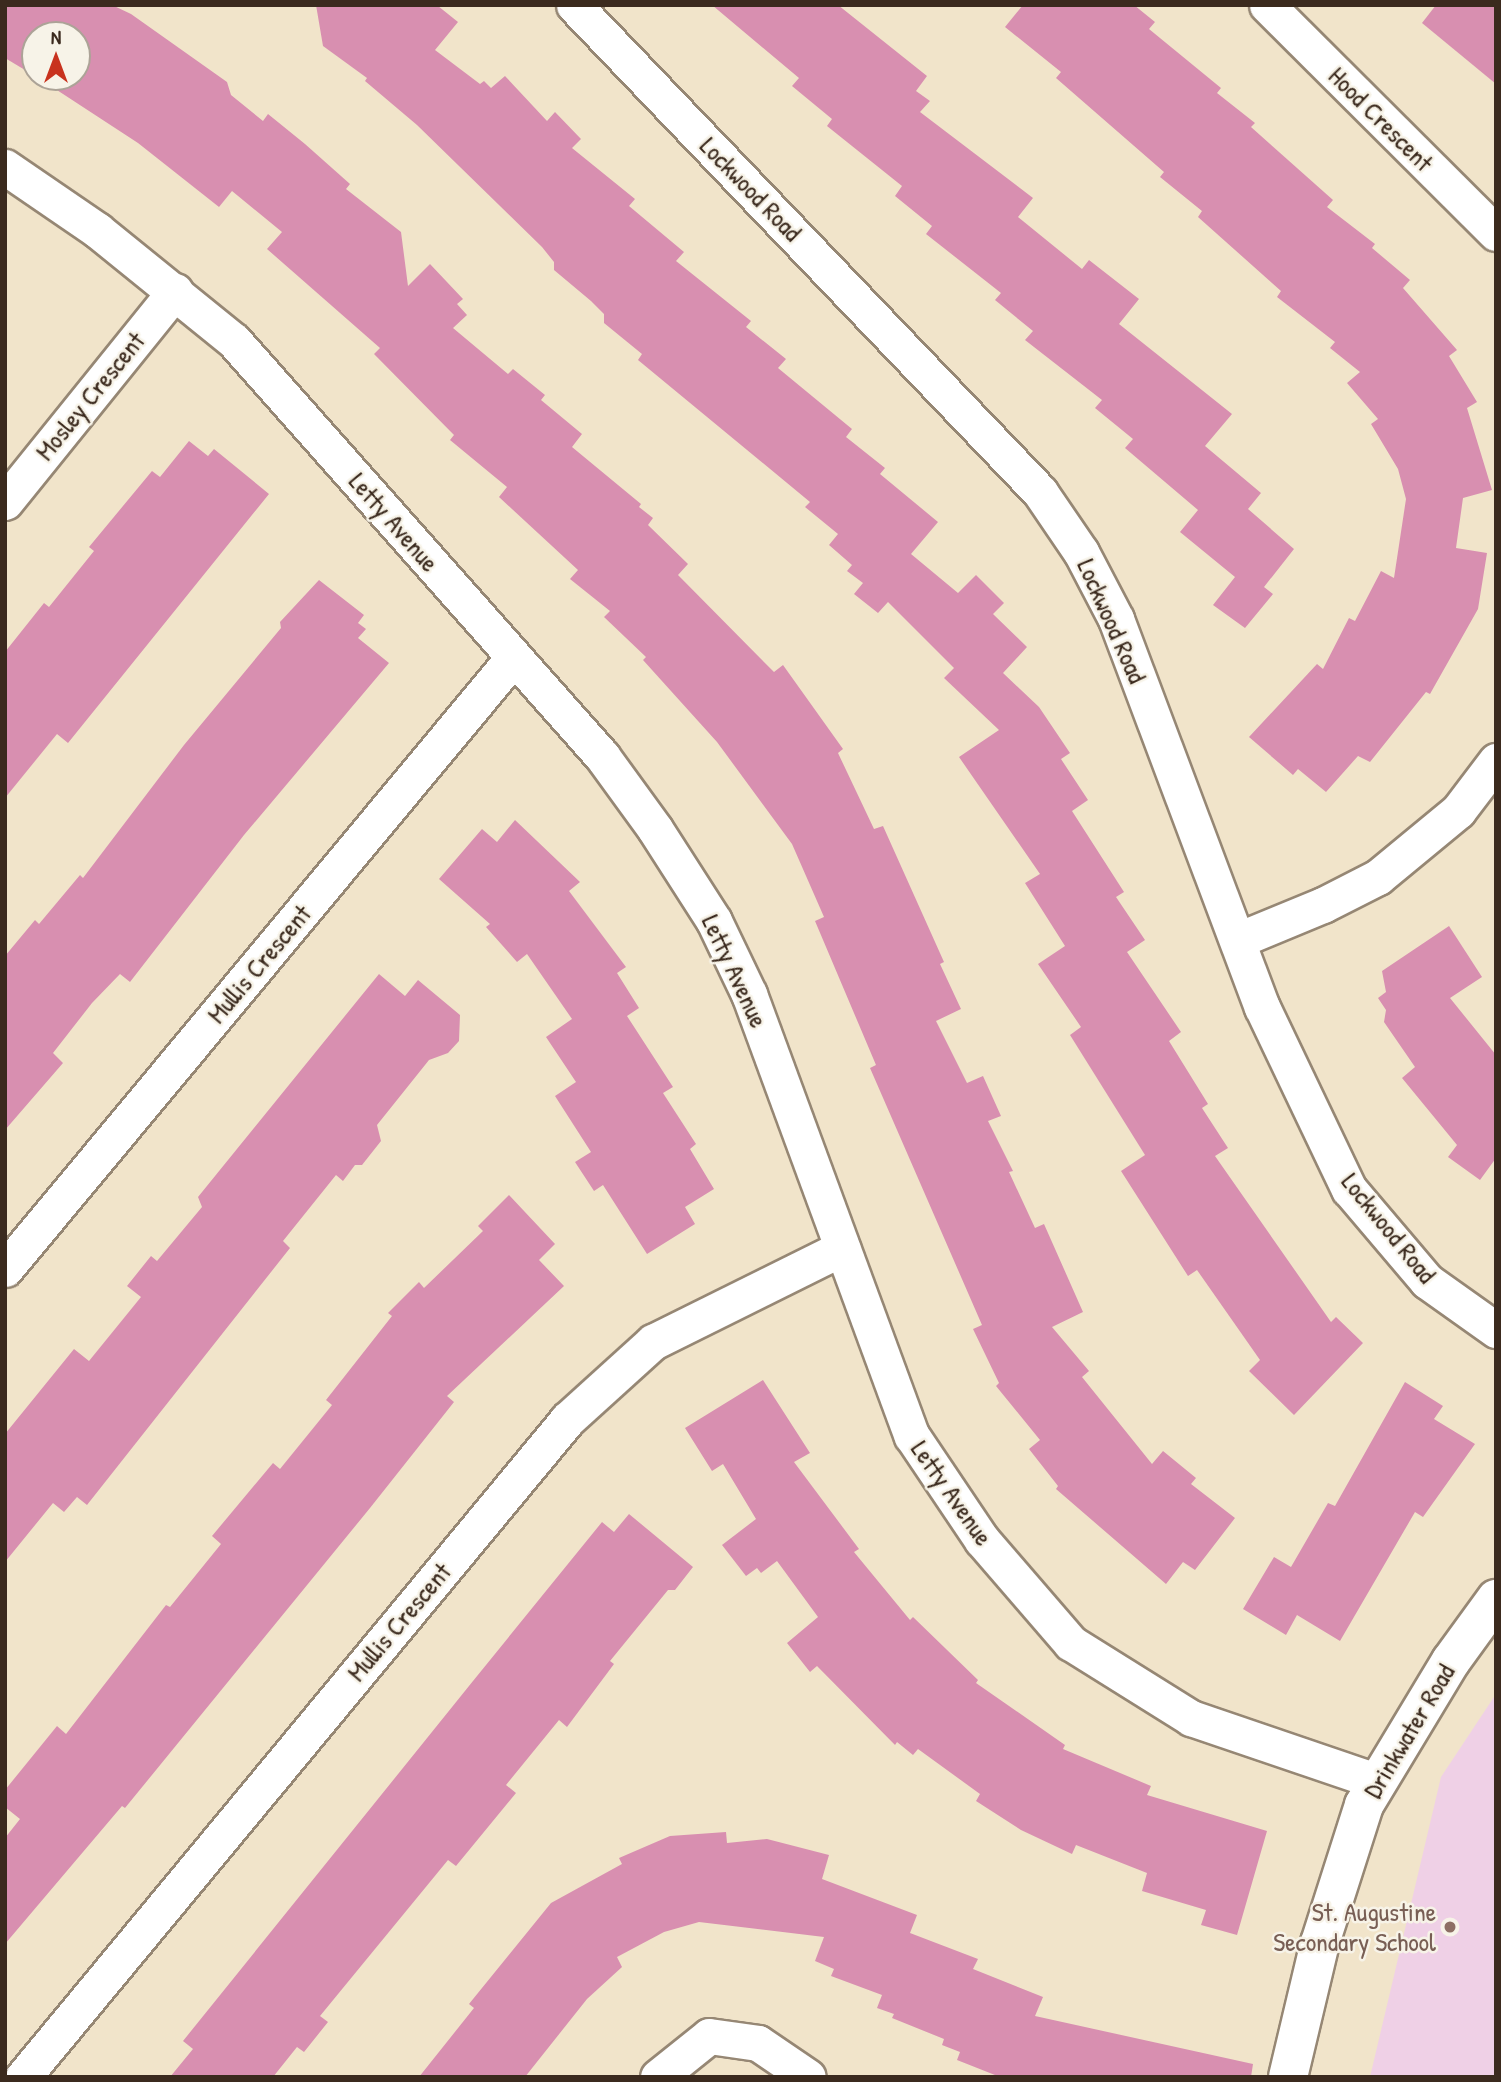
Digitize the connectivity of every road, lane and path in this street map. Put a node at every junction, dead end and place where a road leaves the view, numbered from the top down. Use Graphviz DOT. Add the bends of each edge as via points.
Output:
graph roads {
  1 [pos="574,5"];
  2 [pos="1267,5"];
  3 [pos="5,167"];
  4 [pos="1496,233"];
  5 [pos="175,291"];
  6 [pos="5,502"];
  7 [pos="513,658"];
  8 [pos="1496,761"];
  9 [pos="1238,940"];
  10 [pos="842,1248"];
  11 [pos="5,1269"];
  12 [pos="1496,1330"];
  13 [pos="1496,1599"];
  14 [pos="1376,1781"];
  15 [pos="23,2077"];
  16 [pos="658,2077"];
  17 [pos="808,2077"];
  18 [pos="1287,2077"];
  1 -- 9 [label="street, Lockwood Road" via="1040,492 1081,552 1116,620"];
  2 -- 4 [label="street, Hood Crescent"];
  3 -- 5 [label="street, Letty Avenue"];
  5 -- 6 [label="street, Mosley Crescent"];
  5 -- 7 [label="street, Letty Avenue" via="234,341"];
  7 -- 10 [label="street, Letty Avenue" via="602,756 714,921 749,994"];
  7 -- 11 [label="street, Mullis Crescent"];
  8 -- 9 [label="street" via="1458,811 1378,877"];
  9 -- 12 [label="street, Lockwood Road" via="1262,1007 1349,1189 1427,1281"];
  10 -- 14 [label="street, Letty Avenue" via="912,1436 982,1540 1071,1643 1191,1718"];
  10 -- 15 [label="street, Mullis Crescent" via="653,1342 568,1419"];
  13 -- 14 [label="street, Drinkwater Road"];
  14 -- 18 [label="street, Drinkwater Road" via="1320,1943"];
  16 -- 17 [label="street" via="709,2036 758,2043"];
}
